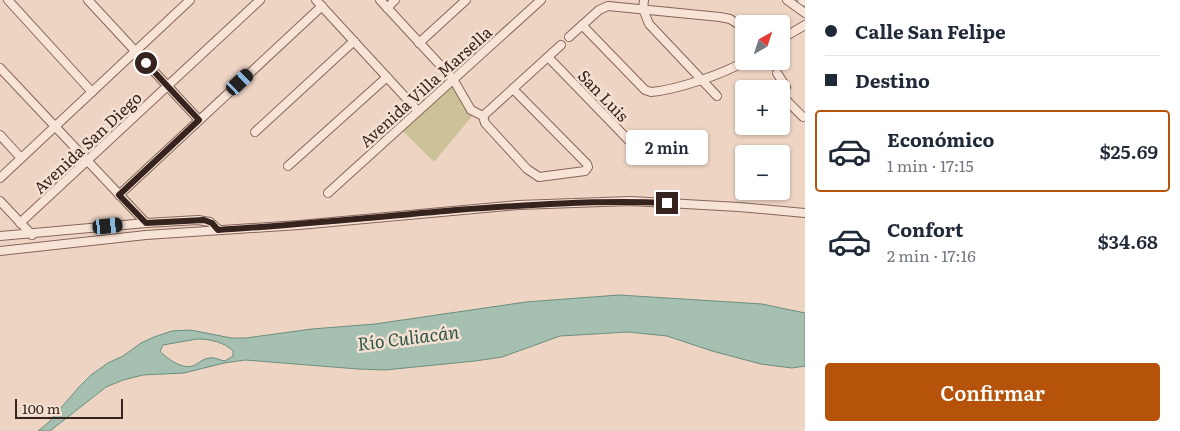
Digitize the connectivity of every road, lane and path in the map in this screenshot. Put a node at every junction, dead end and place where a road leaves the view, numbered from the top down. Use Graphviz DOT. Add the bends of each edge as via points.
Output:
graph roads {
  1 [pos="8,0"];
  2 [pos="88,0"];
  3 [pos="190,0"];
  4 [pos="260,0"];
  5 [pos="316,0"];
  6 [pos="380,0"];
  7 [pos="395,0"];
  8 [pos="466,0"];
  9 [pos="541,0"];
  10 [pos="644,0"];
  11 [pos="788,0"];
  12 [pos="322,6"];
  13 [pos="387,8"];
  14 [pos="643,9"];
  15 [pos="805,12"];
  16 [pos="735,22"];
  17 [pos="582,25"];
  18 [pos="805,25"];
  19 [pos="790,34"];
  20 [pos="569,37"];
  21 [pos="354,41"];
  22 [pos="419,42"];
  23 [pos="561,45"];
  24 [pos="135,51"];
  25 [pos="548,57"];
  26 [pos="735,67"];
  27 [pos="0,68"];
  28 [pos="777,73"];
  29 [pos="387,77"];
  30 [pos="453,79"];
  31 [pos="701,80"];
  32 [pos="781,80"];
  33 [pos="168,86"];
  34 [pos="513,89"];
  35 [pos="92,92"];
  36 [pos="717,96"];
  37 [pos="790,104"];
  38 [pos="418,111"];
  39 [pos="483,116"];
  40 [pos="803,117"];
  41 [pos="199,120"];
  42 [pos="54,127"];
  43 [pos="255,132"];
  44 [pos="0,135"];
  45 [pos="641,153"];
  46 [pos="21,158"];
  47 [pos="87,161"];
  48 [pos="288,166"];
  49 [pos="0,178"];
  50 [pos="328,192"];
  51 [pos="119,195"];
  52 [pos="0,201"];
  53 [pos="805,213"];
  54 [pos="20,223"];
  55 [pos="146,223"];
  56 [pos="218,230"];
  57 [pos="32,234"];
  58 [pos="0,236"];
  59 [pos="0,251"];
  1 -- 35 [label="street"];
  2 -- 24 [label="street"];
  3 -- 24 [label="street"];
  4 -- 33 [label="street, Avenida San Diego"];
  5 -- 12 [label="street"];
  6 -- 13 [label="street"];
  7 -- 13 [label="street"];
  8 -- 22 [label="street"];
  9 -- 30 [label="street, Avenida Villa Marsella"];
  10 -- 14 [label="street"];
  11 -- 15 [label="street"];
  12 -- 21 [label="street"];
  12 -- 41 [label="street"];
  13 -- 22 [label="street"];
  14 -- 16 [label="street" via="720,17"];
  14 -- 17 [label="street" via="605,7"];
  14 -- 31 [label="street" via="649,24"];
  17 -- 20 [label="street"];
  17 -- 31 [label="street" via="645,90 651,92"];
  18 -- 19 [label="street"];
  21 -- 29 [label="street"];
  21 -- 43 [label="street"];
  22 -- 30 [label="street"];
  23 -- 25 [label="street"];
  24 -- 33 [label="street"];
  24 -- 35 [label="street"];
  25 -- 34 [label="street"];
  25 -- 45 [label="street, San Luis"];
  26 -- 31 [label="street"];
  27 -- 42 [label="street"];
  28 -- 32 [label="street"];
  29 -- 38 [label="street"];
  29 -- 48 [label="street"];
  30 -- 38 [label="street, Avenida Villa Marsella"];
  30 -- 39 [label="street" via="471,110"];
  31 -- 36 [label="street"];
  33 -- 41 [label="street"];
  33 -- 47 [label="street, Avenida San Diego"];
  34 -- 39 [label="street"];
  34 -- 39 [label="street" via="584,160 588,167 585,171 535,175 485,123"];
  35 -- 42 [label="street"];
  37 -- 40 [label="street"];
  38 -- 50 [label="street, Avenida Villa Marsella"];
  41 -- 51 [label="street"];
  42 -- 46 [label="street"];
  42 -- 47 [label="street"];
  44 -- 46 [label="street"];
  46 -- 49 [label="street"];
  47 -- 51 [label="street"];
  47 -- 54 [label="street, Avenida San Diego"];
  51 -- 55 [label="street"];
  52 -- 54 [label="street"];
  53 -- 56 [label="street" via="631,201 518,205"];
  54 -- 57 [label="street"];
  55 -- 56 [label="street" via="204,220"];
  55 -- 57 [label="street"];
  56 -- 59 [label="street"];
  57 -- 58 [label="street"];
}
